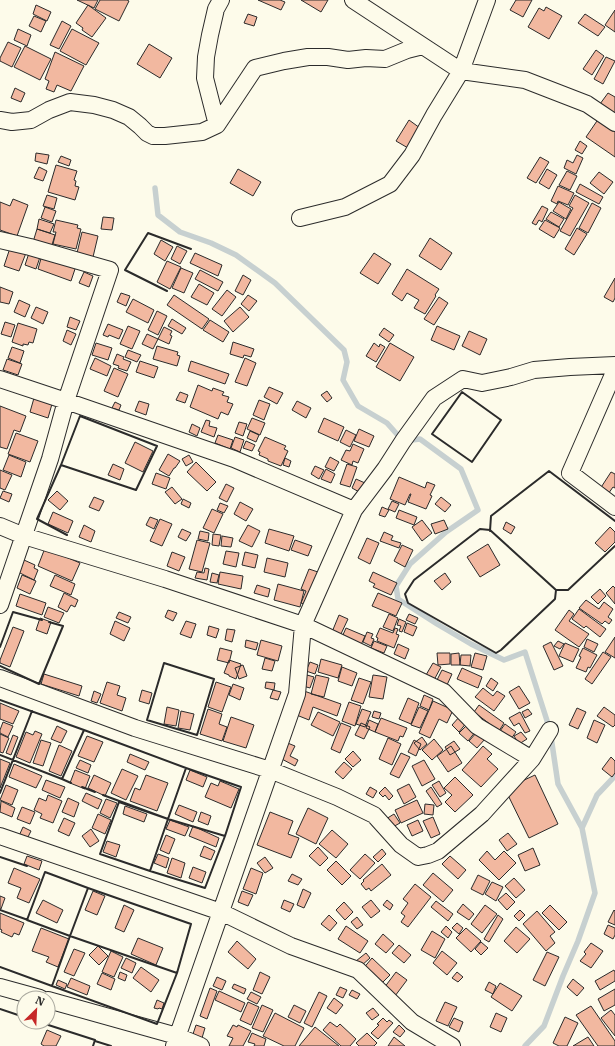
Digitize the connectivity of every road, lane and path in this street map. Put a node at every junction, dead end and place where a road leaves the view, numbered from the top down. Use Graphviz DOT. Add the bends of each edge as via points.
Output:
graph roads {
  1 [pos="221,0"];
  2 [pos="353,0"];
  3 [pos="487,0"];
  4 [pos="423,46"];
  5 [pos="461,71"];
  6 [pos="0,120"];
  7 [pos="615,123"];
  8 [pos="217,125"];
  9 [pos="300,218"];
  10 [pos="0,240"];
  11 [pos="615,365"];
  12 [pos="615,370"];
  13 [pos="0,380"];
  14 [pos="66,401"];
  15 [pos="615,507"];
  16 [pos="354,510"];
  17 [pos="0,526"];
  18 [pos="24,536"];
  19 [pos="0,605"];
  20 [pos="303,625"];
  21 [pos="0,678"];
  22 [pos="550,730"];
  23 [pos="532,758"];
  24 [pos="270,770"];
  25 [pos="0,836"];
  26 [pos="221,912"];
  27 [pos="0,987"];
  28 [pos="16,991"];
  29 [pos="56,1003"];
  30 [pos="176,1041"];
  31 [pos="201,1046"];
  32 [pos="452,1046"];
  1 -- 8 [label="street" via="210,34 205,78"];
  2 -- 4 [label="street"];
  3 -- 5 [label="street"];
  4 -- 5 [label="street"];
  4 -- 8 [label="street" via="386,58 348,60 308,57 255,68"];
  5 -- 7 [label="street" via="525,80 587,104"];
  5 -- 9 [label="street" via="412,155 390,184 345,207"];
  6 -- 8 [label="street" via="31,120 70,102 113,110 129,117 153,136 202,132"];
  10 -- 14 [label="street" via="110,270"];
  11 -- 16 [label="street" via="534,370 482,383 463,379 434,398"];
  12 -- 15 [label="street" via="570,473"];
  13 -- 14 [label="street"];
  14 -- 16 [label="street" via="234,459"];
  14 -- 18 [label="street"];
  16 -- 20 [label="street"];
  17 -- 18 [label="street"];
  18 -- 19 [label="street"];
  18 -- 20 [label="street"];
  20 -- 23 [label="street" via="444,692 477,726"];
  20 -- 24 [label="street" via="297,694"];
  21 -- 24 [label="street" via="135,728"];
  22 -- 23 [label="street"];
  23 -- 24 [label="street" via="482,814 438,851 418,857 401,844 374,816 337,797"];
  24 -- 26 [label="street"];
  25 -- 26 [label="street"];
  26 -- 30 [label="street"];
  26 -- 32 [label="street" via="291,946 358,970 412,1022"];
  27 -- 28 [label="street"];
  29 -- 30 [label="street"];
  30 -- 31 [label="street"];
}
